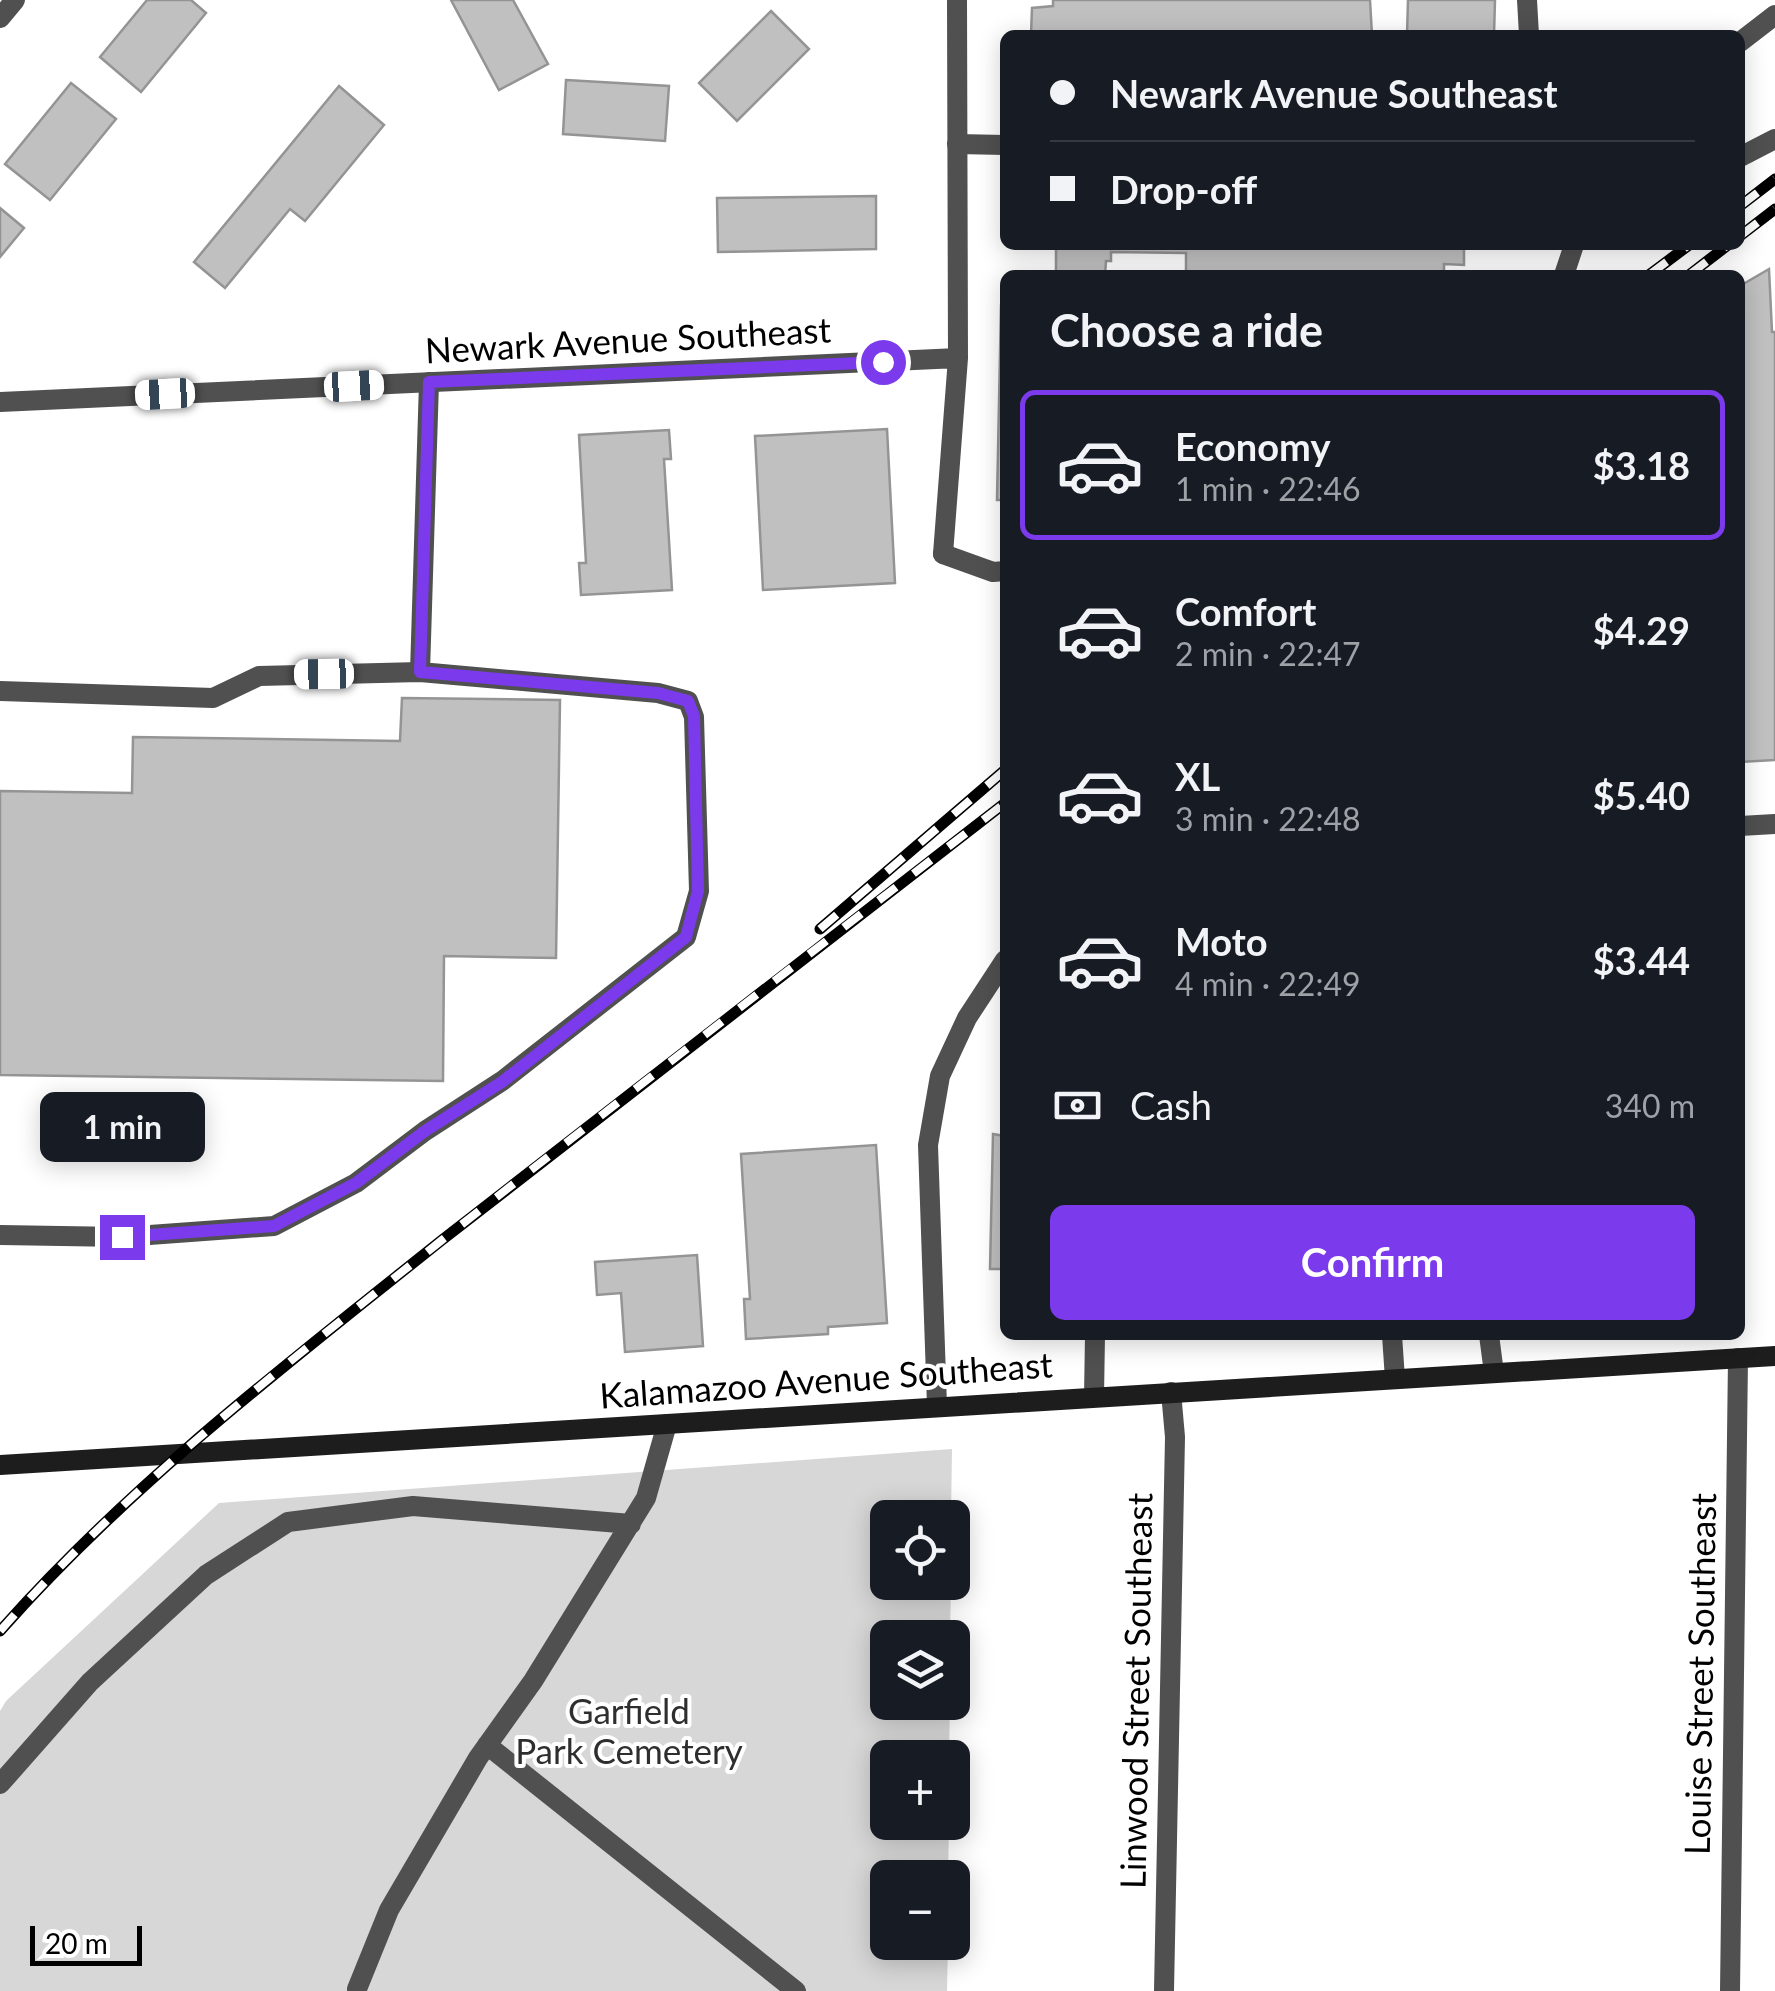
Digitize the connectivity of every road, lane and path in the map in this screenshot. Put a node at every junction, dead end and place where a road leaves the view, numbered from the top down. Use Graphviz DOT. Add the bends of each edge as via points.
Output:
graph roads {
  1 [pos="15,0"];
  2 [pos="956,0"];
  3 [pos="1527,0"];
  4 [pos="1766,0"];
  5 [pos="0,18"];
  6 [pos="1771,19"];
  7 [pos="1529,30"];
  8 [pos="1745,38"];
  9 [pos="1775,139"];
  10 [pos="957,144"];
  11 [pos="1000,145"];
  12 [pos="1745,154"];
  13 [pos="958,358"];
  14 [pos="429,382"];
  15 [pos="0,402"];
  16 [pos="1000,571"];
  17 [pos="420,672"];
  18 [pos="0,691"];
  19 [pos="1775,824"];
  20 [pos="1745,826"];
  21 [pos="1000,968"];
  22 [pos="0,1235"];
  23 [pos="1095,1340"];
  24 [pos="1392,1340"];
  25 [pos="1490,1340"];
  26 [pos="1775,1356"];
  27 [pos="1738,1358"];
  28 [pos="1494,1373"];
  29 [pos="1394,1379"];
  30 [pos="1172,1392"];
  31 [pos="1094,1396"];
  32 [pos="937,1406"];
  33 [pos="667,1424"];
  34 [pos="0,1465"];
  35 [pos="631,1524"];
  36 [pos="487,1746"];
  37 [pos="0,1784"];
  38 [pos="354,1990"];
  39 [pos="796,1991"];
  40 [pos="1164,1991"];
  41 [pos="1730,1991"];
  1 -- 5 [label="street"];
  2 -- 10 [label="street"];
  3 -- 7 [label="street"];
  4 -- 6 [label="street"];
  6 -- 8 [label="street"];
  9 -- 12 [label="street"];
  10 -- 11 [label="street"];
  10 -- 13 [label="street"];
  13 -- 14 [label="street, Newark Avenue Southeast"];
  13 -- 16 [label="street" via="943,554"];
  14 -- 15 [label="street, Newark Avenue Southeast"];
  14 -- 17 [label="street"];
  17 -- 18 [label="street" via="259,676 213,698"];
  17 -- 22 [label="street" via="688,701 694,716 698,891 686,937 502,1082 356,1183 274,1226 122,1237"];
  19 -- 20 [label="street"];
  21 -- 32 [label="street" via="940,1076 928,1146"];
  23 -- 31 [label="street"];
  24 -- 29 [label="street"];
  25 -- 28 [label="street"];
  26 -- 27 [label="main road, Kalamazoo Avenue Southeast"];
  27 -- 28 [label="main road, Kalamazoo Avenue Southeast"];
  27 -- 41 [label="street, Louise Street Southeast"];
  28 -- 29 [label="main road, Kalamazoo Avenue Southeast"];
  29 -- 30 [label="main road, Kalamazoo Avenue Southeast"];
  30 -- 31 [label="main road, Kalamazoo Avenue Southeast"];
  30 -- 40 [label="street, Linwood Street Southeast"];
  31 -- 32 [label="main road, Kalamazoo Avenue Southeast"];
  32 -- 33 [label="main road, Kalamazoo Avenue Southeast"];
  33 -- 34 [label="main road, Kalamazoo Avenue Southeast"];
  33 -- 35 [label="street" via="646,1498"];
  35 -- 36 [label="street"];
  35 -- 37 [label="street" via="413,1506 288,1522 206,1575 90,1682"];
  36 -- 38 [label="street" via="388,1910"];
  36 -- 39 [label="street"];
}
